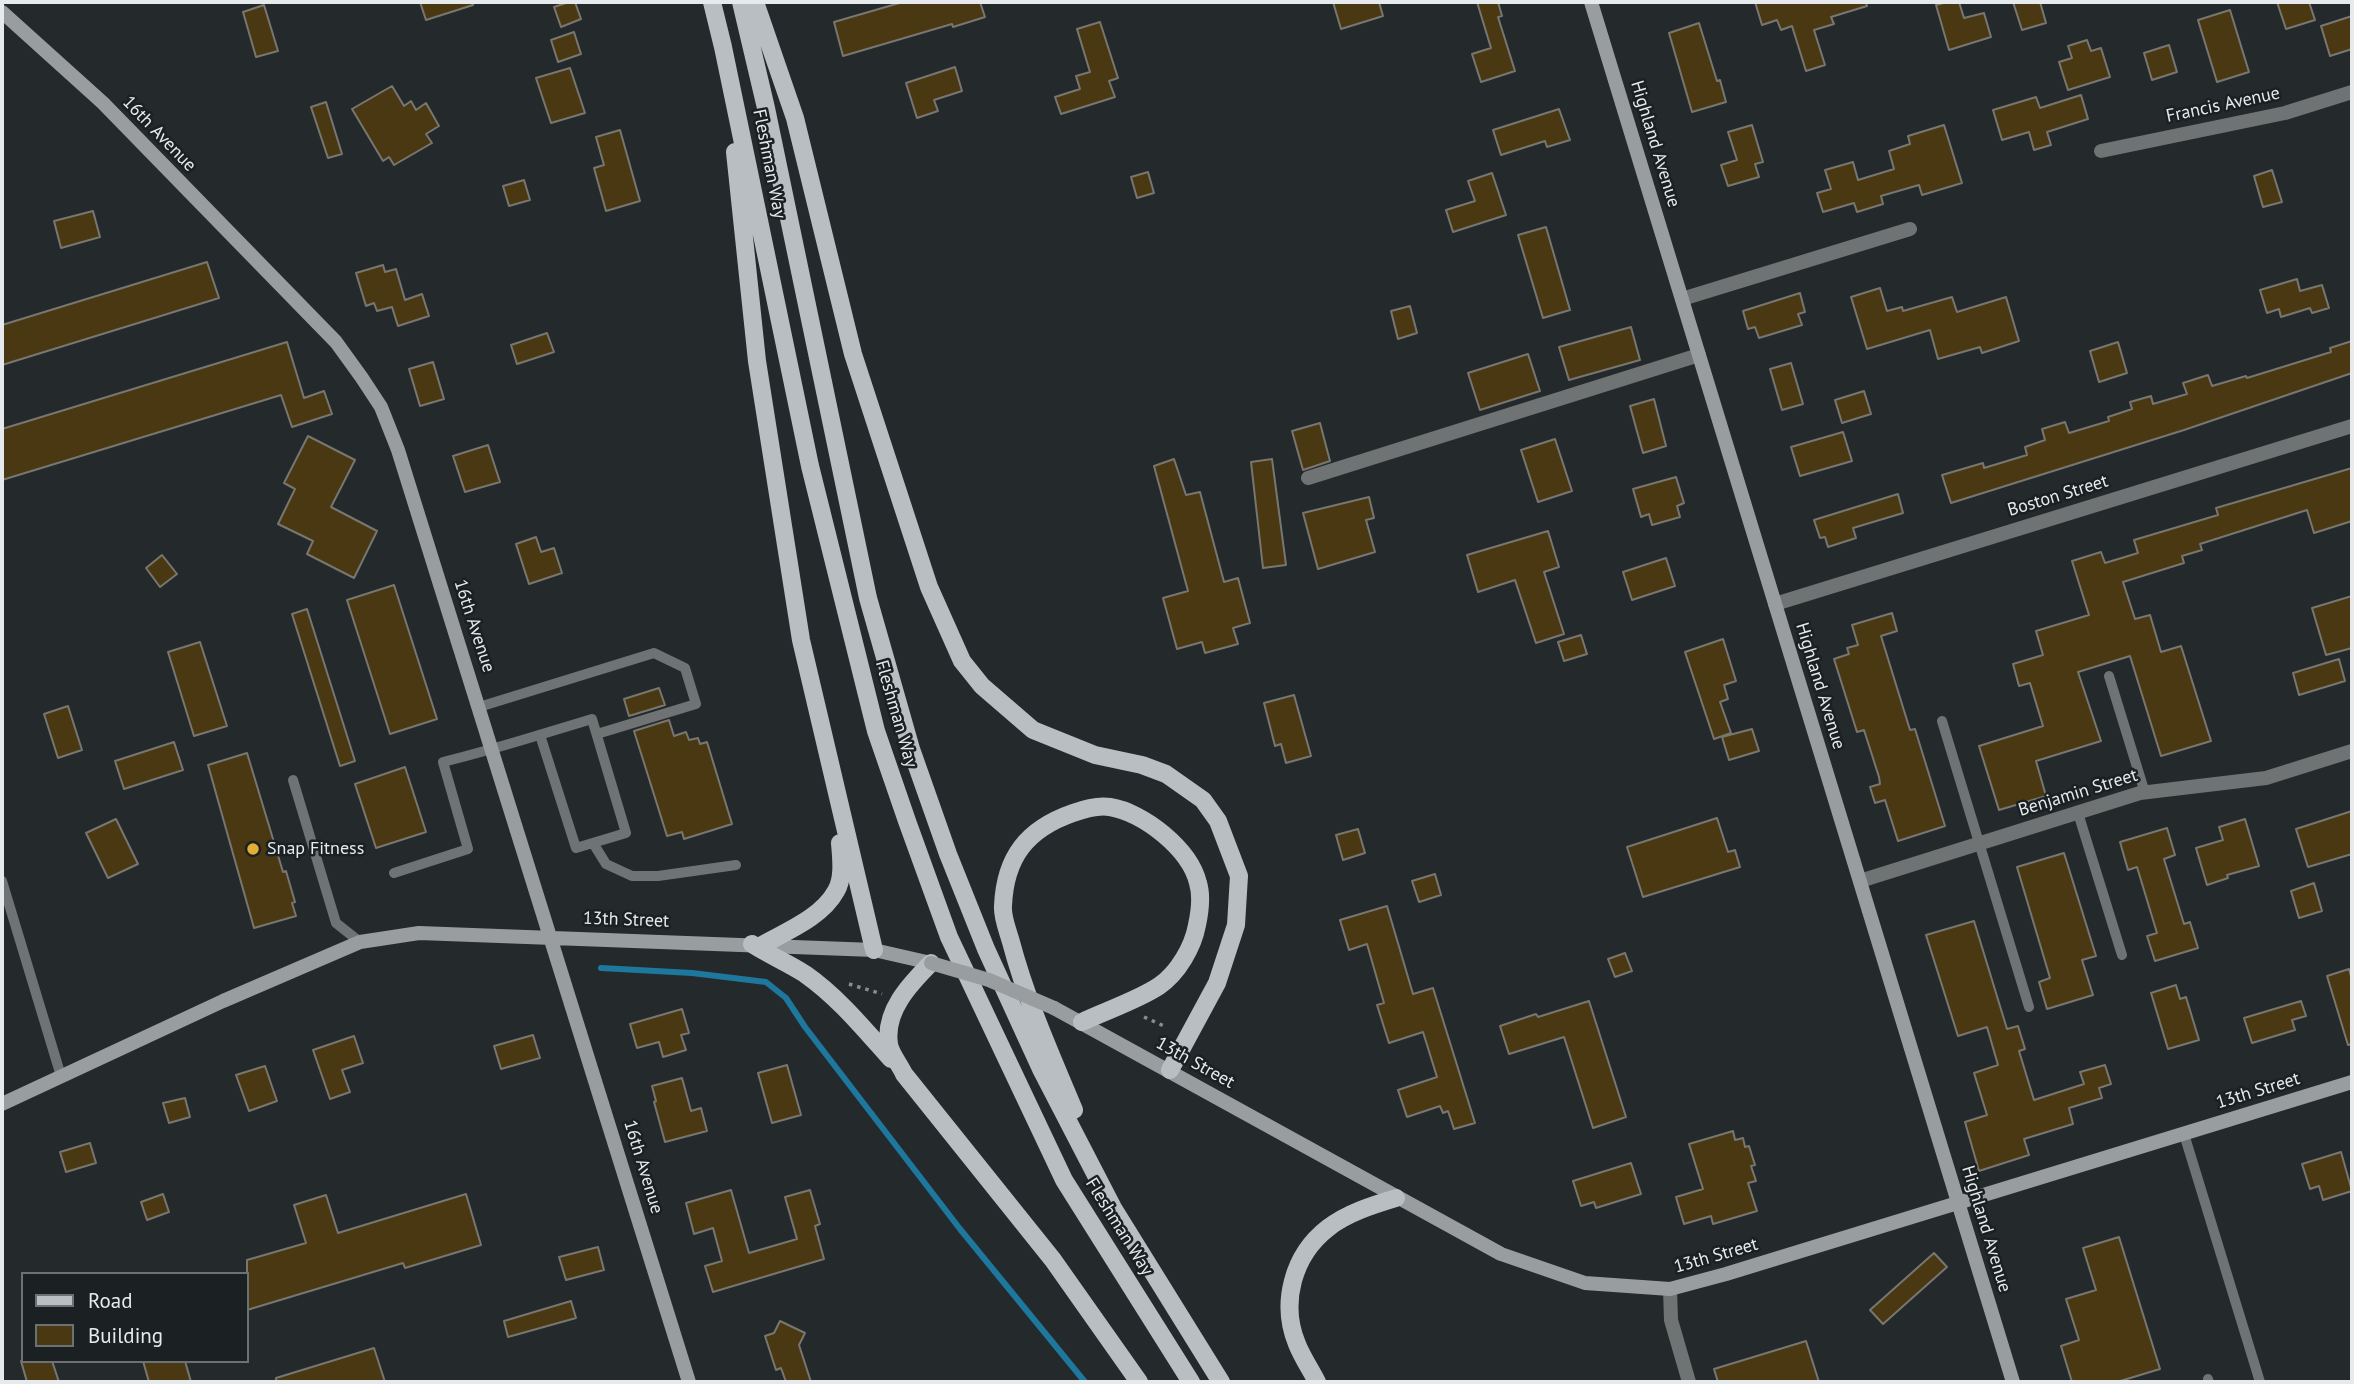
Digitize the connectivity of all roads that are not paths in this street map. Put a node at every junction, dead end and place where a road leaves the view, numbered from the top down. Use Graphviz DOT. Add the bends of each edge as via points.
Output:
graph roads {
  1 [pos="712,2"];
  2 [pos="741,2"];
  3 [pos="755,2"];
  4 [pos="1591,2"];
  5 [pos="2,12"];
  6 [pos="723,47"];
  7 [pos="2352,92"];
  8 [pos="2101,151"];
  9 [pos="1910,229"];
  10 [pos="1682,299"];
  11 [pos="1699,355"];
  12 [pos="2352,426"];
  13 [pos="1308,478"];
  14 [pos="1775,604"];
  15 [pos="2109,676"];
  16 [pos="479,707"];
  17 [pos="1942,721"];
  18 [pos="597,734"];
  19 [pos="540,735"];
  20 [pos="493,750"];
  21 [pos="2352,751"];
  22 [pos="830,766"];
  23 [pos="293,780"];
  24 [pos="2144,793"];
  25 [pos="2078,813"];
  26 [pos="593,843"];
  27 [pos="1979,844"];
  28 [pos="736,865"];
  29 [pos="394,873"];
  30 [pos="2,881"];
  31 [pos="1860,881"];
  32 [pos="552,937"];
  33 [pos="360,942"];
  34 [pos="757,945"];
  35 [pos="874,950"];
  36 [pos="2122,955"];
  37 [pos="931,963"];
  38 [pos="2029,1007"];
  39 [pos="1082,1022"];
  40 [pos="1170,1070"];
  41 [pos="904,1074"];
  42 [pos="61,1076"];
  43 [pos="2352,1082"];
  44 [pos="2,1104"];
  45 [pos="2184,1134"];
  46 [pos="1396,1198"];
  47 [pos="1958,1203"];
  48 [pos="1113,1208"];
  49 [pos="1671,1289"];
  50 [pos="689,1382"];
  51 [pos="1139,1382"];
  52 [pos="1191,1382"];
  53 [pos="1221,1382"];
  54 [pos="1317,1382"];
  55 [pos="1689,1382"];
  56 [pos="2013,1382"];
  57 [pos="2260,1382"];
  1 -- 6 [label="main road, Fleshman Way"];
  2 -- 48 [label="main road, Fleshman Way" via="868,598 911,749 986,949"];
  3 -- 40 [label="main road" via="795,118 853,354 929,587 962,662 1033,730 1095,755 1166,774 1203,800 1218,821 1239,876 1236,925 1217,984"];
  4 -- 10 [label="main road, Highland Avenue"];
  5 -- 16 [label="main road, 16th Avenue" via="103,103 336,342 362,378 381,407 398,450"];
  6 -- 22 [label="main road" via="757,361 801,640"];
  6 -- 52 [label="main road, Fleshman Way" via="810,466 876,731 907,821 949,937 1064,1180"];
  7 -- 8 [label="street, Francis Avenue" via="2285,113"];
  9 -- 10 [label="street"];
  10 -- 11 [label="main road, Highland Avenue"];
  11 -- 13 [label="street"];
  11 -- 14 [label="main road, Highland Avenue"];
  12 -- 14 [label="street, Boston Street"];
  14 -- 31 [label="main road, Highland Avenue"];
  15 -- 24 [label="lane"];
  16 -- 18 [label="lane" via="654,653 685,668 696,704"];
  16 -- 20 [label="main road, 16th Avenue"];
  17 -- 27 [label="lane"];
  18 -- 19 [label="lane" via="592,719"];
  18 -- 26 [label="lane" via="626,833"];
  19 -- 20 [label="lane"];
  19 -- 26 [label="lane" via="576,848"];
  20 -- 29 [label="lane" via="443,762 468,849"];
  20 -- 32 [label="main road, 16th Avenue"];
  21 -- 24 [label="street, Benjamin Street" via="2266,778"];
  22 -- 34 [label="main road" via="842,861 838,889 809,917"];
  22 -- 35 [label="main road"];
  23 -- 33 [label="lane" via="337,923"];
  24 -- 25 [label="street, Benjamin Street"];
  25 -- 27 [label="street, Benjamin Street"];
  25 -- 36 [label="lane"];
  26 -- 28 [label="lane" via="606,864 632,876"];
  27 -- 31 [label="street, Benjamin Street"];
  27 -- 38 [label="lane"];
  30 -- 42 [label="lane"];
  31 -- 47 [label="main road, Highland Avenue"];
  32 -- 33 [label="main road, 13th Street" via="419,933"];
  32 -- 34 [label="main road, 13th Street"];
  32 -- 50 [label="main road, 16th Avenue"];
  33 -- 42 [label="main road, 13th Street"];
  34 -- 35 [label="main road, 13th Street"];
  34 -- 41 [label="main road" via="803,973 845,1007"];
  35 -- 37 [label="main road, 13th Street"];
  37 -- 39 [label="main road, 13th Street, bridge" via="989,980"];
  37 -- 41 [label="main road" via="910,985 891,1016 889,1045"];
  39 -- 40 [label="main road, 13th Street"];
  39 -- 48 [label="main road" via="1159,986 1195,939 1200,908 1198,881 1172,842 1152,824 1108,806 1083,810 1038,828 1019,848 1006,875 1002,909 1049,1050"];
  40 -- 46 [label="main road, 13th Street"];
  41 -- 51 [label="main road" via="1054,1260"];
  42 -- 44 [label="main road, 13th Street"];
  43 -- 45 [label="main road, 13th Street"];
  45 -- 47 [label="main road, 13th Street"];
  45 -- 57 [label="lane"];
  46 -- 49 [label="main road, 13th Street" via="1501,1254 1585,1283"];
  46 -- 54 [label="main road" via="1364,1208 1329,1227 1308,1247 1298,1266 1290,1288 1290,1312 1296,1343"];
  47 -- 49 [label="main road, 13th Street"];
  47 -- 56 [label="main road, Highland Avenue"];
  48 -- 53 [label="main road, Fleshman Way"];
  49 -- 55 [label="street" via="1671,1320"];
}
